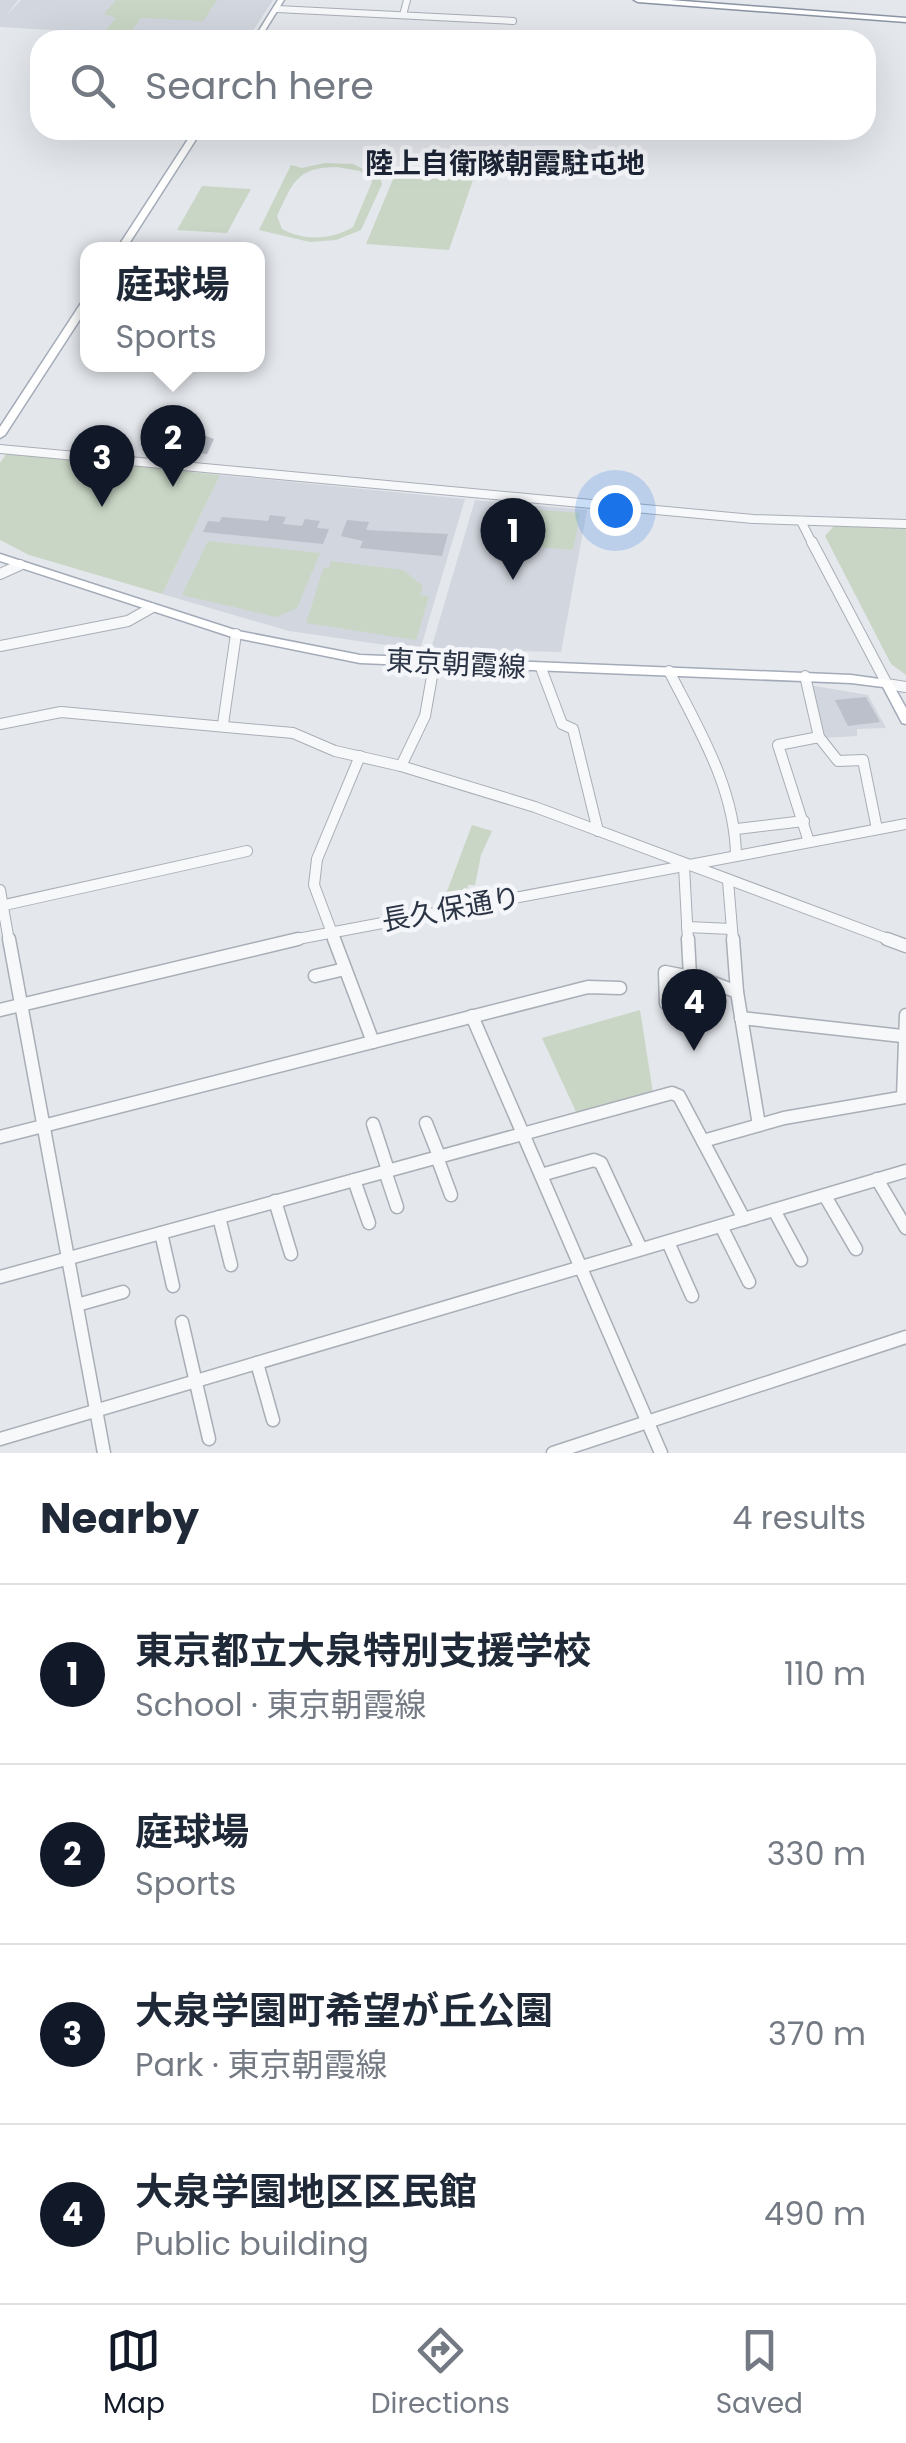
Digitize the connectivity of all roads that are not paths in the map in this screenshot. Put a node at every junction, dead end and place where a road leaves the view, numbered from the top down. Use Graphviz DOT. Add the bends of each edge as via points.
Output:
graph roads {
  1 [pos="407,0"];
  2 [pos="639,0"];
  3 [pos="661,0"];
  4 [pos="711,2"];
  5 [pos="279,4"];
  6 [pos="404,15"];
  7 [pos="906,19"];
  8 [pos="514,21"];
  9 [pos="262,30"];
  10 [pos="192,140"];
  11 [pos="125,242"];
  12 [pos="80,312"];
  13 [pos="0,435"];
  14 [pos="0,449"];
  15 [pos="800,521"];
  16 [pos="906,524"];
  17 [pos="0,556"];
  18 [pos="20,566"];
  19 [pos="0,574"];
  20 [pos="152,608"];
  21 [pos="236,634"];
  22 [pos="0,646"];
  23 [pos="434,665"];
  24 [pos="541,668"];
  25 [pos="670,671"];
  26 [pos="805,676"];
  27 [pos="886,684"];
  28 [pos="906,688"];
  29 [pos="906,720"];
  30 [pos="0,724"];
  31 [pos="223,724"];
  32 [pos="819,737"];
  33 [pos="360,756"];
  34 [pos="400,766"];
  35 [pos="804,821"];
  36 [pos="906,824"];
  37 [pos="737,829"];
  38 [pos="877,829"];
  39 [pos="598,831"];
  40 [pos="808,842"];
  41 [pos="247,850"];
  42 [pos="736,856"];
  43 [pos="684,866"];
  44 [pos="728,881"];
  45 [pos="0,890"];
  46 [pos="2,906"];
  47 [pos="687,926"];
  48 [pos="732,929"];
  49 [pos="330,931"];
  50 [pos="906,946"];
  51 [pos="345,969"];
  52 [pos="315,976"];
  53 [pos="690,976"];
  54 [pos="620,988"];
  55 [pos="737,992"];
  56 [pos="666,1003"];
  57 [pos="21,1005"];
  58 [pos="0,1010"];
  59 [pos="472,1016"];
  60 [pos="906,1016"];
  61 [pos="741,1018"];
  62 [pos="902,1036"];
  63 [pos="373,1042"];
  64 [pos="904,1097"];
  65 [pos="426,1123"];
  66 [pos="372,1124"];
  67 [pos="759,1125"];
  68 [pos="43,1126"];
  69 [pos="523,1133"];
  70 [pos="0,1137"];
  71 [pos="704,1141"];
  72 [pos="438,1156"];
  73 [pos="906,1170"];
  74 [pos="387,1171"];
  75 [pos="541,1176"];
  76 [pos="877,1179"];
  77 [pos="354,1180"];
  78 [pos="451,1196"];
  79 [pos="825,1196"];
  80 [pos="275,1201"];
  81 [pos="398,1208"];
  82 [pos="774,1210"];
  83 [pos="219,1217"];
  84 [pos="744,1219"];
  85 [pos="369,1223"];
  86 [pos="721,1226"];
  87 [pos="906,1228"];
  88 [pos="161,1233"];
  89 [pos="668,1242"];
  90 [pos="856,1249"];
  91 [pos="642,1250"];
  92 [pos="291,1254"];
  93 [pos="68,1258"];
  94 [pos="801,1260"];
  95 [pos="231,1265"];
  96 [pos="580,1268"];
  97 [pos="0,1277"];
  98 [pos="749,1282"];
  99 [pos="173,1286"];
  100 [pos="124,1292"];
  101 [pos="692,1296"];
  102 [pos="77,1305"];
  103 [pos="182,1322"];
  104 [pos="906,1337"];
  105 [pos="257,1363"];
  106 [pos="196,1381"];
  107 [pos="97,1410"];
  108 [pos="272,1420"];
  109 [pos="647,1421"];
  110 [pos="0,1439"];
  111 [pos="209,1439"];
  112 [pos="104,1453"];
  113 [pos="553,1453"];
  114 [pos="661,1453"];
  1 -- 6 [label="street"];
  2 -- 7 [label="highway"];
  3 -- 4 [label="highway"];
  4 -- 7 [label="highway"];
  5 -- 6 [label="street"];
  5 -- 9 [label="main road"];
  6 -- 8 [label="street"];
  10 -- 11 [label="main road"];
  12 -- 13 [label="main road"];
  14 -- 15 [label="street"];
  15 -- 16 [label="street"];
  15 -- 27 [label="street"];
  17 -- 18 [label="main road, 東京朝霞線"];
  18 -- 19 [label="street"];
  18 -- 20 [label="main road, 東京朝霞線"];
  20 -- 21 [label="main road, 東京朝霞線"];
  20 -- 22 [label="street" via="128,620"];
  21 -- 23 [label="main road, 東京朝霞線" via="360,659"];
  21 -- 31 [label="street"];
  23 -- 24 [label="main road, 東京朝霞線"];
  23 -- 34 [label="street" via="425,716"];
  24 -- 25 [label="main road, 東京朝霞線"];
  24 -- 39 [label="street" via="562,724 573,729"];
  25 -- 26 [label="main road, 東京朝霞線"];
  25 -- 37 [label="street"];
  26 -- 27 [label="main road, 東京朝霞線"];
  26 -- 32 [label="street"];
  27 -- 28 [label="street"];
  27 -- 29 [label="main road"];
  30 -- 31 [label="street" via="60,712"];
  31 -- 33 [label="street" via="293,733"];
  32 -- 35 [label="street" via="778,745"];
  32 -- 38 [label="street" via="836,760 863,760"];
  33 -- 34 [label="street"];
  33 -- 49 [label="street" via="317,860 314,886"];
  34 -- 39 [label="street"];
  35 -- 37 [label="street"];
  35 -- 40 [label="street"];
  36 -- 38 [label="street, 長久保通り"];
  37 -- 42 [label="street"];
  38 -- 40 [label="street, 長久保通り"];
  39 -- 43 [label="street"];
  40 -- 42 [label="street, 長久保通り"];
  41 -- 46 [label="street"];
  42 -- 43 [label="street, 長久保通り"];
  43 -- 44 [label="street"];
  43 -- 47 [label="street"];
  43 -- 49 [label="street, 長久保通り"];
  44 -- 48 [label="street"];
  44 -- 50 [label="street"];
  45 -- 46 [label="street"];
  46 -- 57 [label="street"];
  47 -- 48 [label="street"];
  47 -- 53 [label="street"];
  48 -- 55 [label="street"];
  49 -- 51 [label="street"];
  49 -- 57 [label="street, 長久保通り"];
  51 -- 52 [label="street"];
  51 -- 63 [label="street"];
  53 -- 55 [label="street"];
  53 -- 56 [label="street" via="664,972"];
  54 -- 59 [label="street" via="588,986"];
  55 -- 61 [label="street"];
  57 -- 58 [label="street, 長久保通り"];
  57 -- 68 [label="street"];
  59 -- 63 [label="street"];
  59 -- 69 [label="street"];
  60 -- 62 [label="street"];
  61 -- 62 [label="street"];
  61 -- 67 [label="street"];
  62 -- 64 [label="street"];
  63 -- 68 [label="street"];
  64 -- 67 [label="street"];
  65 -- 72 [label="street"];
  66 -- 74 [label="street"];
  67 -- 71 [label="street"];
  68 -- 70 [label="street"];
  68 -- 93 [label="street"];
  69 -- 71 [label="street" via="672,1093"];
  69 -- 72 [label="street"];
  69 -- 75 [label="street"];
  71 -- 84 [label="street"];
  72 -- 74 [label="street"];
  72 -- 78 [label="street"];
  73 -- 76 [label="street"];
  74 -- 77 [label="street"];
  74 -- 81 [label="street"];
  75 -- 91 [label="street" via="600,1162"];
  75 -- 96 [label="street"];
  76 -- 79 [label="street"];
  76 -- 87 [label="street"];
  77 -- 80 [label="street"];
  77 -- 85 [label="street"];
  79 -- 82 [label="street"];
  79 -- 90 [label="street"];
  80 -- 83 [label="street"];
  80 -- 92 [label="street"];
  82 -- 84 [label="street"];
  82 -- 94 [label="street"];
  83 -- 88 [label="street"];
  83 -- 95 [label="street"];
  84 -- 86 [label="street"];
  86 -- 89 [label="street"];
  86 -- 98 [label="street"];
  88 -- 93 [label="street"];
  88 -- 99 [label="street"];
  89 -- 91 [label="street"];
  89 -- 101 [label="street"];
  91 -- 96 [label="street"];
  93 -- 97 [label="street"];
  93 -- 102 [label="street"];
  96 -- 105 [label="street"];
  96 -- 109 [label="street"];
  100 -- 102 [label="street"];
  102 -- 107 [label="street"];
  103 -- 106 [label="street"];
  104 -- 109 [label="street"];
  105 -- 106 [label="street"];
  105 -- 108 [label="street"];
  106 -- 107 [label="street"];
  106 -- 111 [label="street"];
  107 -- 110 [label="street"];
  107 -- 112 [label="street"];
  109 -- 113 [label="street"];
  109 -- 114 [label="street"];
}
